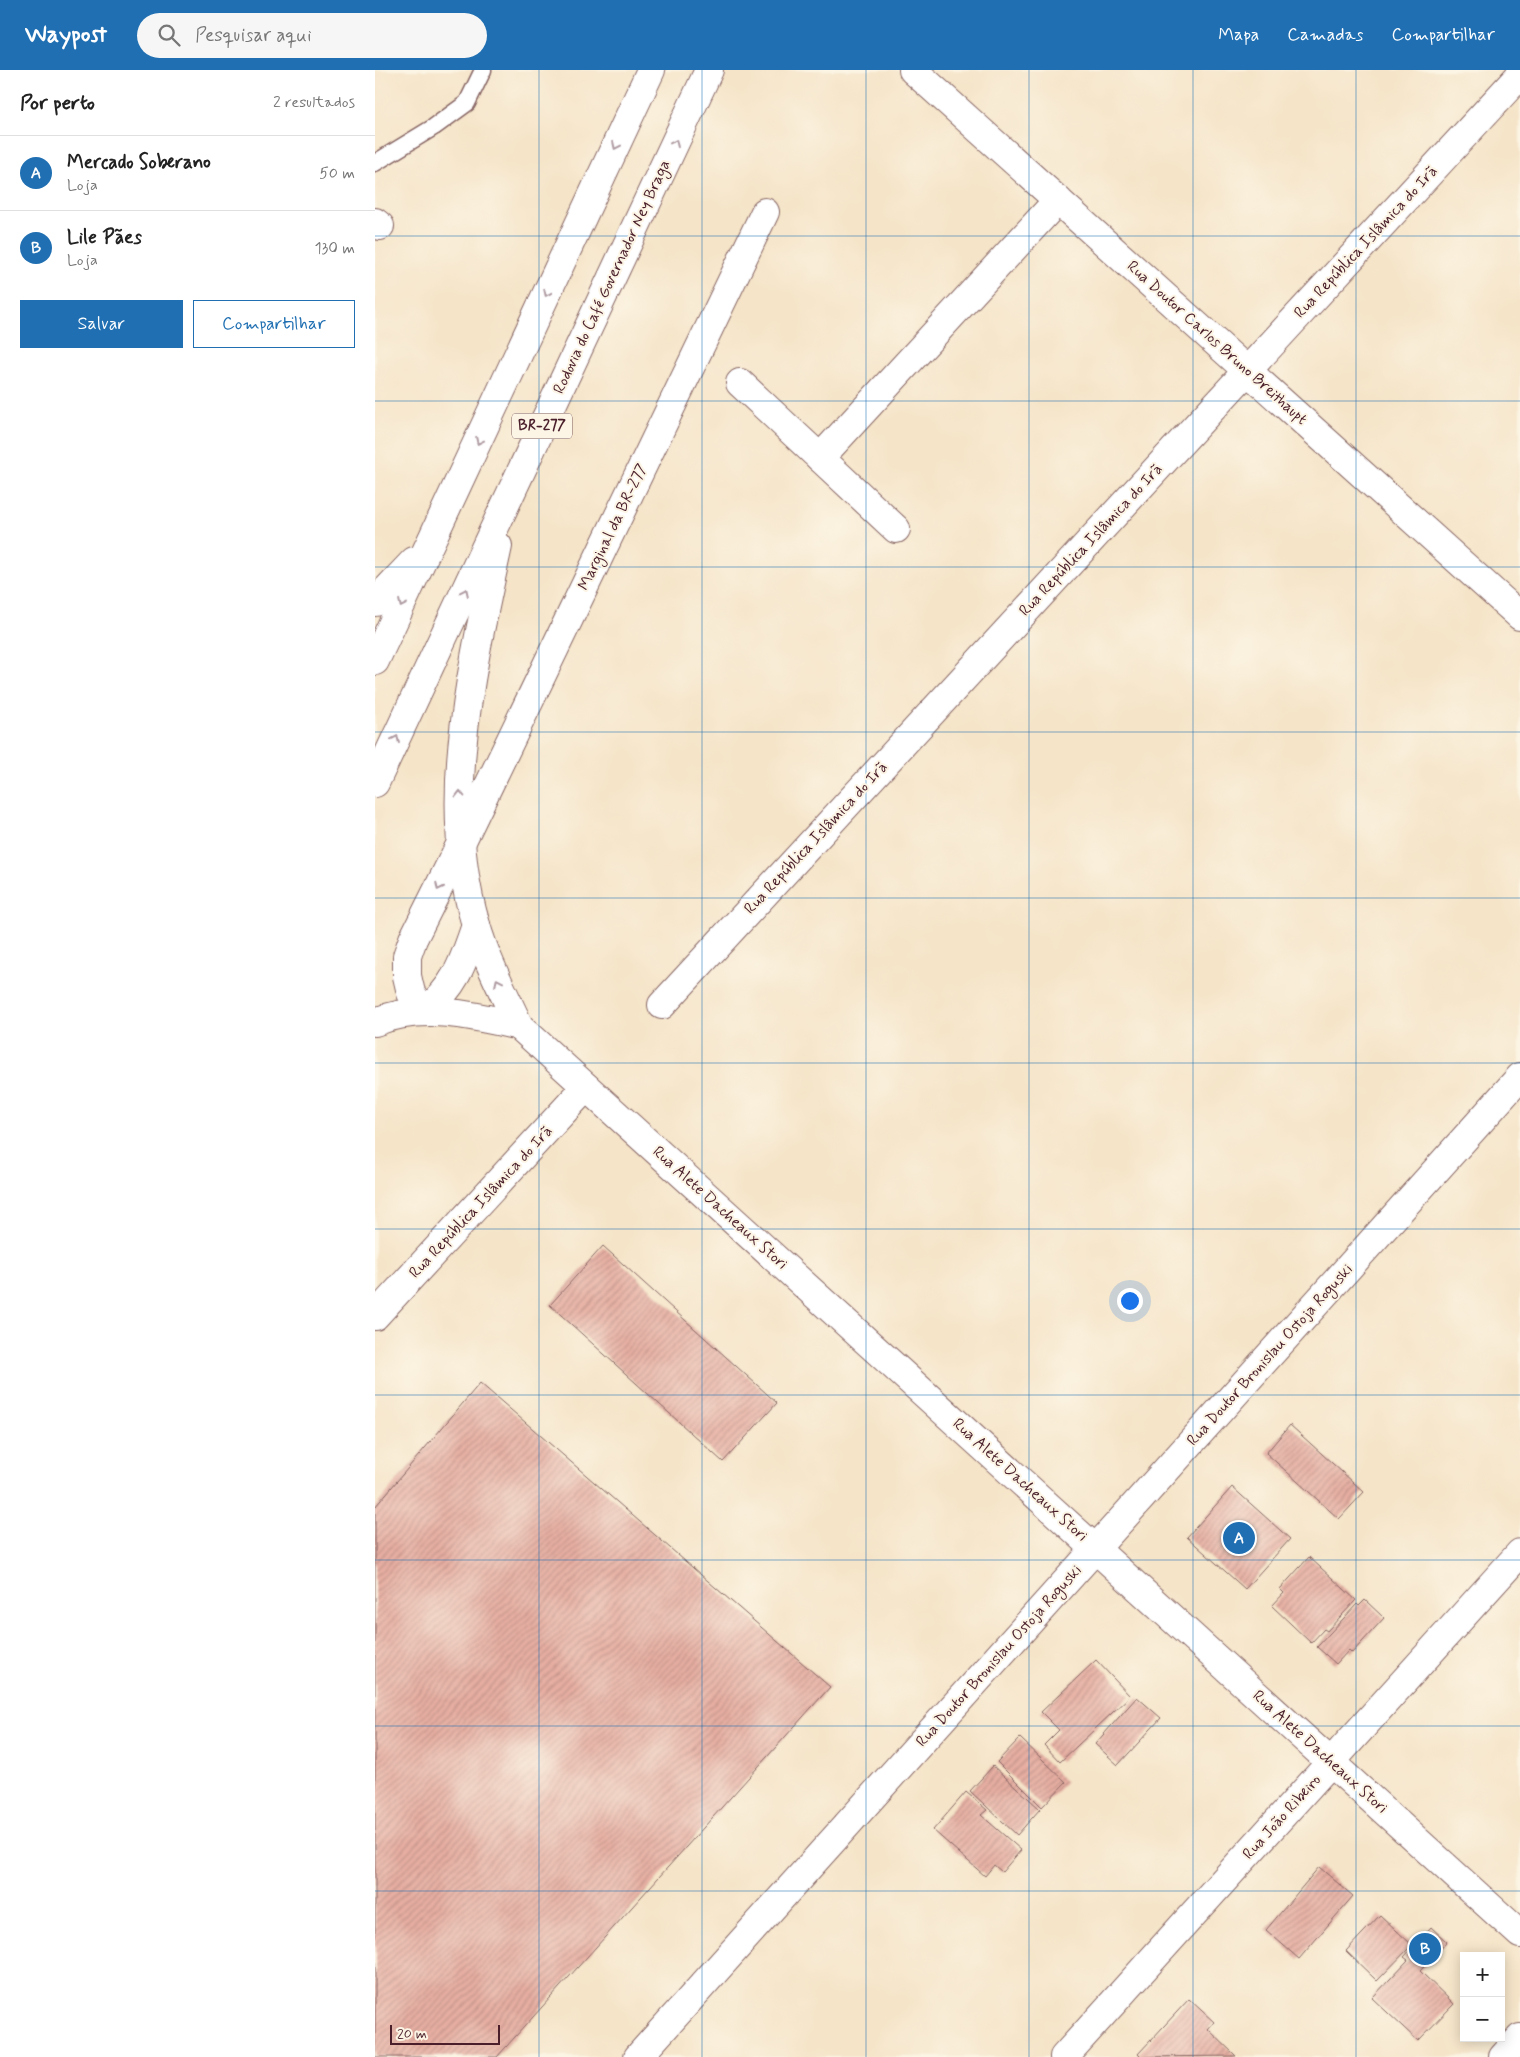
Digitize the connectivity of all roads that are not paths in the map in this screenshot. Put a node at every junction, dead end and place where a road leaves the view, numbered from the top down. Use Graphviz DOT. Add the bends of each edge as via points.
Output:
graph roads {
  1 [pos="483,70"];
  2 [pos="651,70"];
  3 [pos="709,70"];
  4 [pos="913,70"];
  5 [pos="1520,75"];
  6 [pos="375,164"];
  7 [pos="1058,200"];
  8 [pos="765,212"];
  9 [pos="1247,370"];
  10 [pos="740,384"];
  11 [pos="820,458"];
  12 [pos="508,499"];
  13 [pos="896,529"];
  14 [pos="431,543"];
  15 [pos="375,602"];
  16 [pos="1520,616"];
  17 [pos="375,661"];
  18 [pos="375,783"];
  19 [pos="461,843"];
  20 [pos="476,925"];
  21 [pos="662,1005"];
  22 [pos="424,1012"];
  23 [pos="375,1022"];
  24 [pos="519,1026"];
  25 [pos="1520,1078"];
  26 [pos="586,1087"];
  27 [pos="375,1316"];
  28 [pos="1095,1549"];
  29 [pos="1520,1553"];
  30 [pos="1331,1763"];
  31 [pos="1520,1934"];
  32 [pos="1520,2038"];
  33 [pos="638,2057"];
  34 [pos="1064,2057"];
  35 [pos="1503,2057"];
  1 -- 6 [label="lane" via="467,103"];
  2 -- 14 [label="main road, BR-277, one-way"];
  12 -- 3 [label="main road, Rodovia do Café Governador Ney Braga / BR-277, one-way"];
  4 -- 7 [label="main road, Rua Doutor Carlos Bruno Breithaupt"];
  5 -- 9 [label="main road, Rua República Islâmica do Irã"];
  7 -- 9 [label="main road, Rua Doutor Carlos Bruno Breithaupt"];
  7 -- 11 [label="main road"];
  8 -- 19 [label="main road, Marginal da BR-277"];
  9 -- 16 [label="main road, Rua Doutor Carlos Bruno Breithaupt"];
  9 -- 21 [label="main road, Rua República Islâmica do Irã"];
  10 -- 11 [label="main road"];
  11 -- 13 [label="main road"];
  18 -- 12 [label="main road, Rodovia do Café Governador Ney Braga / BR-277, one-way"];
  19 -- 12 [label="main road, one-way" via="463,728"];
  14 -- 15 [label="main road"];
  14 -- 17 [label="main road, BR-277, one-way"];
  19 -- 20 [label="main road"];
  19 -- 22 [label="main road, Marginal da BR-277, one-way" via="407,956 411,993"];
  20 -- 22 [label="main road" via="452,983"];
  24 -- 20 [label="main road, one-way"];
  22 -- 23 [label="main road"];
  22 -- 24 [label="main road" via="457,1014"];
  24 -- 26 [label="main road, Rua Alete Dacheaux Stori"];
  25 -- 28 [label="main road, Rua Doutor Bronislau Ostoja Roguski"];
  26 -- 27 [label="main road, Rua República Islâmica do Irã"];
  26 -- 28 [label="main road, Rua Alete Dacheaux Stori"];
  28 -- 30 [label="main road, Rua Alete Dacheaux Stori"];
  28 -- 33 [label="main road, Rua Doutor Bronislau Ostoja Roguski"];
  29 -- 30 [label="main road, Rua João Ribeiro"];
  30 -- 31 [label="main road, Rua Alete Dacheaux Stori"];
  30 -- 34 [label="main road, Rua João Ribeiro"];
  32 -- 35 [label="main road"];
}
